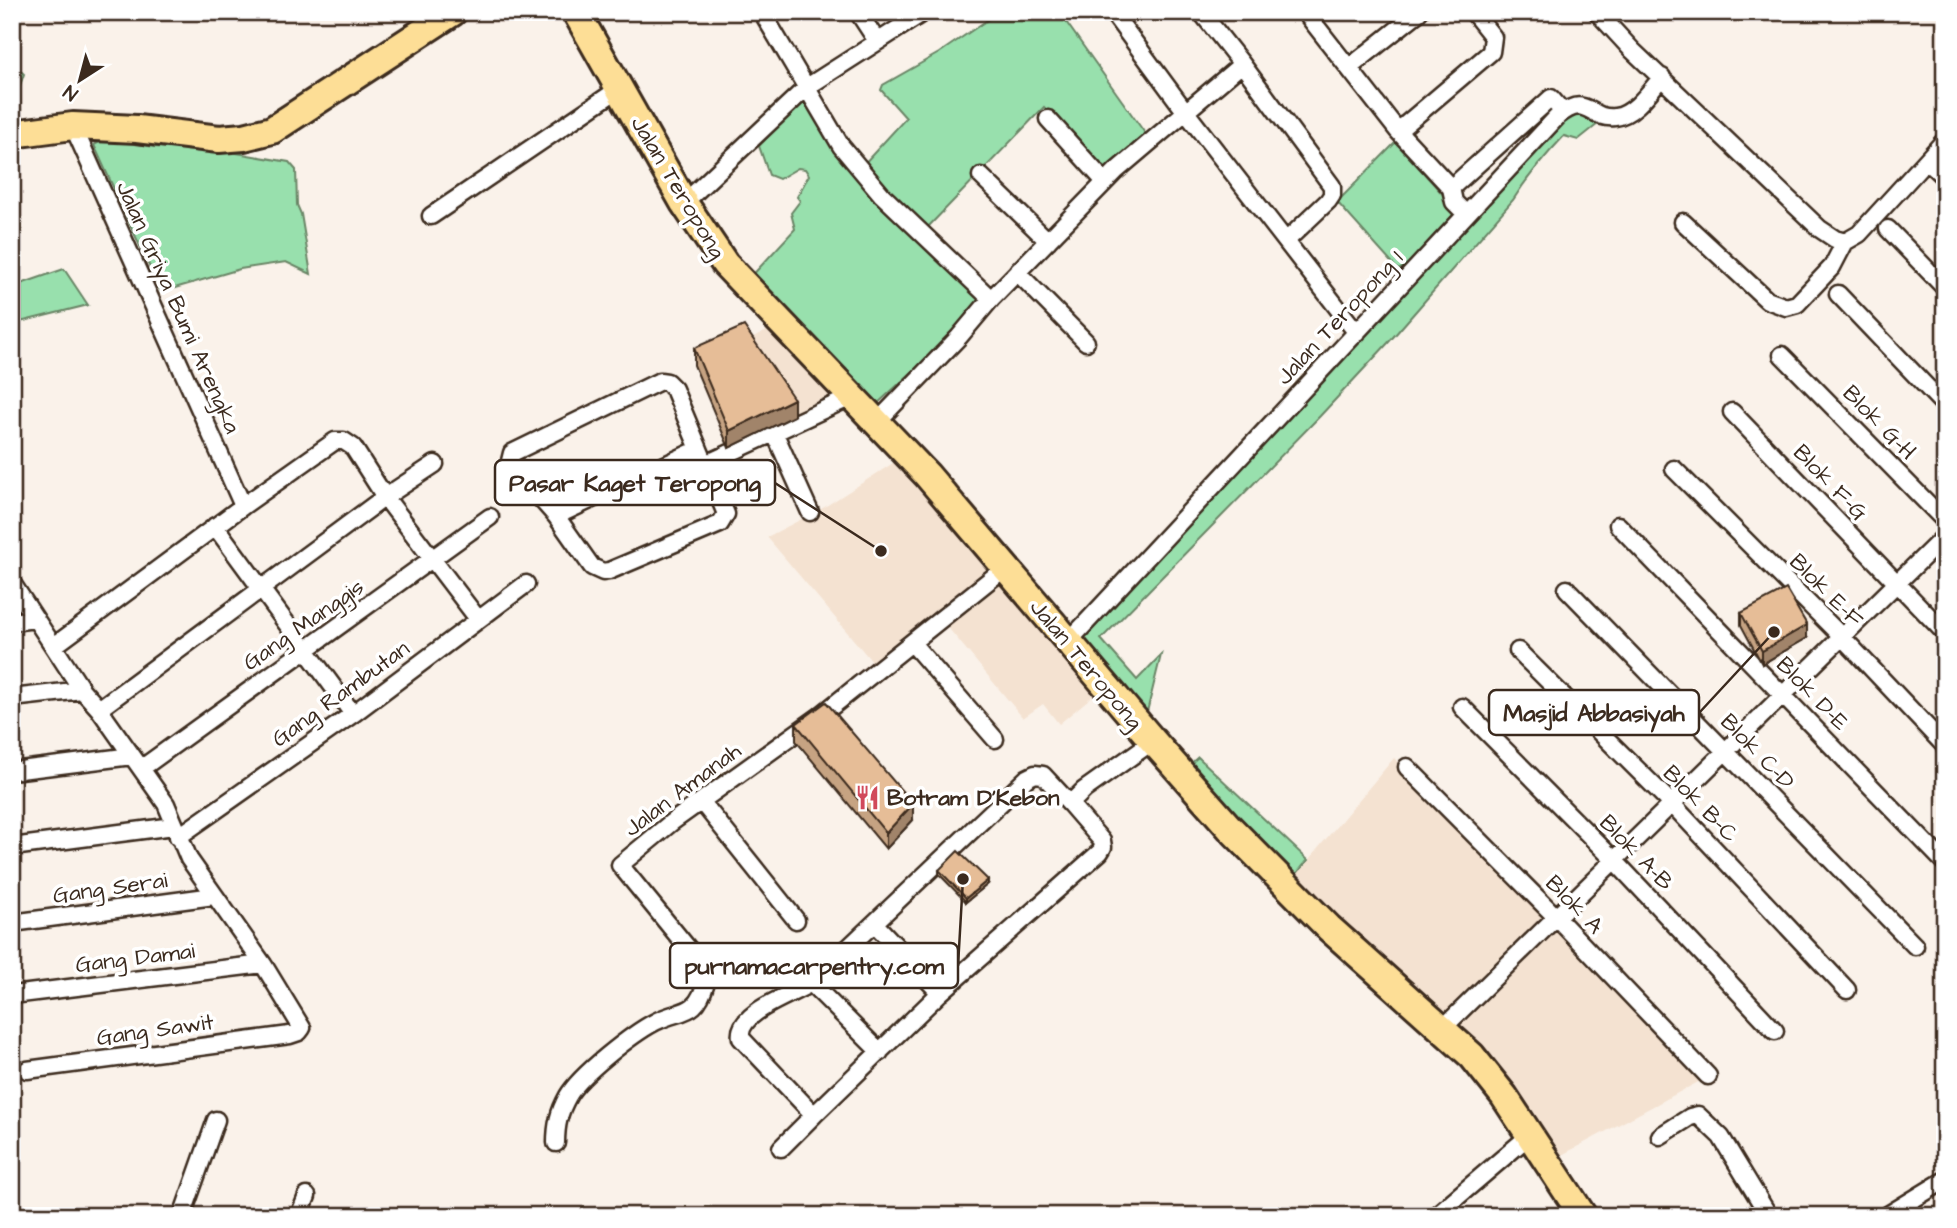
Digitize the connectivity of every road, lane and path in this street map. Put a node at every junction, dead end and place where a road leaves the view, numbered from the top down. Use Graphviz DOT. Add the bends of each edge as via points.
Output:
graph roads {
  1 [pos="453,12"];
  2 [pos="576,12"];
  3 [pos="762,12"];
  4 [pos="858,12"];
  5 [pos="924,12"];
  6 [pos="1112,12"];
  7 [pos="1201,12"];
  8 [pos="1305,12"];
  9 [pos="1419,12"];
  10 [pos="1474,12"];
  11 [pos="1597,12"];
  12 [pos="877,41"];
  13 [pos="1242,64"];
  14 [pos="1350,67"];
  15 [pos="1662,78"];
  16 [pos="807,87"];
  17 [pos="620,88"];
  18 [pos="1185,111"];
  19 [pos="1563,112"];
  20 [pos="1048,119"];
  21 [pos="73,126"];
  22 [pos="1398,131"];
  23 [pos="12,134"];
  24 [pos="1945,140"];
  25 [pos="1927,161"];
  26 [pos="981,176"];
  27 [pos="1945,178"];
  28 [pos="1105,182"];
  29 [pos="1451,188"];
  30 [pos="684,203"];
  31 [pos="1465,214"];
  32 [pos="431,216"];
  33 [pos="1683,222"];
  34 [pos="1888,229"];
  35 [pos="1287,240"];
  36 [pos="1048,241"];
  37 [pos="1845,243"];
  38 [pos="1017,272"];
  39 [pos="1945,288"];
  40 [pos="1838,294"];
  41 [pos="991,299"];
  42 [pos="1357,333"];
  43 [pos="1086,342"];
  44 [pos="1782,355"];
  45 [pos="851,397"];
  46 [pos="1945,407"];
  47 [pos="1732,412"];
  48 [pos="877,422"];
  49 [pos="775,434"];
  50 [pos="703,457"];
  51 [pos="435,464"];
  52 [pos="1674,469"];
  53 [pos="385,497"];
  54 [pos="243,506"];
  55 [pos="810,512"];
  56 [pos="556,516"];
  57 [pos="490,517"];
  58 [pos="1945,521"];
  59 [pos="1618,525"];
  60 [pos="215,526"];
  61 [pos="1945,536"];
  62 [pos="433,560"];
  63 [pos="1006,568"];
  64 [pos="12,583"];
  65 [pos="1897,583"];
  66 [pos="526,584"];
  67 [pos="261,589"];
  68 [pos="1567,589"];
  69 [pos="35,619"];
  70 [pos="478,620"];
  71 [pos="12,622"];
  72 [pos="1945,633"];
  73 [pos="1842,637"];
  74 [pos="1069,641"];
  75 [pos="912,643"];
  76 [pos="54,646"];
  77 [pos="306,650"];
  78 [pos="1518,651"];
  79 [pos="82,690"];
  80 [pos="1783,695"];
  81 [pos="12,698"];
  82 [pos="1462,707"];
  83 [pos="99,709"];
  84 [pos="353,714"];
  85 [pos="995,739"];
  86 [pos="1153,741"];
  87 [pos="1945,746"];
  88 [pos="1726,751"];
  89 [pos="137,762"];
  90 [pos="1407,767"];
  91 [pos="12,771"];
  92 [pos="701,801"];
  93 [pos="1070,804"];
  94 [pos="1672,804"];
  95 [pos="176,831"];
  96 [pos="12,847"];
  97 [pos="1614,860"];
  98 [pos="1945,863"];
  99 [pos="214,896"];
  100 [pos="1556,917"];
  101 [pos="796,920"];
  102 [pos="12,923"];
  103 [pos="875,924"];
  104 [pos="1915,946"];
  105 [pos="263,964"];
  106 [pos="811,983"];
  107 [pos="1847,990"];
  108 [pos="940,993"];
  109 [pos="12,995"];
  110 [pos="1443,1028"];
  111 [pos="1775,1031"];
  112 [pos="880,1052"];
  113 [pos="27,1070"];
  114 [pos="1708,1076"];
  115 [pos="814,1115"];
  116 [pos="216,1120"];
  117 [pos="1530,1135"];
  118 [pos="1660,1136"];
  119 [pos="556,1143"];
  120 [pos="781,1148"];
  121 [pos="1945,1180"];
  122 [pos="307,1196"];
  123 [pos="182,1216"];
  124 [pos="299,1216"];
  125 [pos="1435,1216"];
  126 [pos="1583,1216"];
  127 [pos="1769,1216"];
  128 [pos="1886,1216"];
  1 -- 21 [label="main road" via="272,130 219,139"];
  2 -- 17 [label="main road, Jalan Teropong"];
  3 -- 16 [label="street"];
  4 -- 12 [label="street"];
  5 -- 12 [label="street"];
  6 -- 18 [label="street"];
  7 -- 13 [label="street"];
  8 -- 14 [label="street"];
  9 -- 14 [label="street"];
  10 -- 22 [label="street" via="1493,37 1491,52"];
  11 -- 15 [label="street"];
  12 -- 16 [label="street"];
  13 -- 18 [label="street"];
  13 -- 35 [label="street" via="1332,186 1328,201"];
  14 -- 22 [label="street"];
  15 -- 19 [label="street" via="1640,102 1616,117 1583,106"];
  15 -- 37 [label="street" via="1821,229"];
  16 -- 30 [label="street"];
  16 -- 41 [label="street" via="841,146 882,195"];
  17 -- 30 [label="main road, Jalan Teropong"];
  17 -- 32 [label="street"];
  18 -- 28 [label="street"];
  18 -- 35 [label="street"];
  19 -- 29 [label="street" via="1551,98"];
  19 -- 31 [label="street, Jalan Teropong 1"];
  20 -- 28 [label="street"];
  21 -- 23 [label="main road"];
  21 -- 54 [label="street, Jalan Griya Bumi Arengka"];
  22 -- 29 [label="street"];
  24 -- 25 [label="street"];
  25 -- 27 [label="street"];
  25 -- 37 [label="street" via="1860,234"];
  26 -- 36 [label="street"];
  28 -- 36 [label="street"];
  29 -- 31 [label="street" via="1454,202"];
  30 -- 45 [label="main road, Jalan Teropong" via="725,264"];
  31 -- 42 [label="street, Jalan Teropong 1"];
  33 -- 37 [label="street" via="1767,300 1786,307 1797,304 1832,267"];
  34 -- 39 [label="street"];
  35 -- 42 [label="street"];
  36 -- 38 [label="street"];
  38 -- 41 [label="street"];
  38 -- 43 [label="street"];
  40 -- 46 [label="street"];
  41 -- 48 [label="street"];
  42 -- 74 [label="street, Jalan Teropong 1"];
  44 -- 58 [label="street, Blok G-H"];
  45 -- 48 [label="main road, Jalan Teropong"];
  45 -- 49 [label="street"];
  47 -- 65 [label="street, Blok F-G"];
  48 -- 63 [label="main road, Jalan Teropong"];
  49 -- 50 [label="street"];
  49 -- 55 [label="street"];
  50 -- 56 [label="street"];
  50 -- 56 [label="street" via="726,514 720,524 609,571 592,567"];
  50 -- 56 [label="street" via="674,389 660,381 512,453 510,461 516,471"];
  51 -- 53 [label="street"];
  52 -- 73 [label="street, Blok E-F"];
  53 -- 54 [label="street" via="354,447 344,441 335,442"];
  53 -- 62 [label="street"];
  53 -- 67 [label="street"];
  54 -- 60 [label="street"];
  57 -- 62 [label="street, Gang Manggis"];
  59 -- 80 [label="street, Blok D-E"];
  60 -- 67 [label="street"];
  60 -- 76 [label="street"];
  61 -- 65 [label="street"];
  62 -- 70 [label="street"];
  62 -- 77 [label="street, Gang Manggis"];
  63 -- 74 [label="main road, Jalan Teropong"];
  63 -- 75 [label="street, Jalan Amanah"];
  64 -- 69 [label="street"];
  65 -- 72 [label="street, Blok F-G"];
  65 -- 73 [label="street"];
  66 -- 70 [label="street, Gang Rambutan"];
  67 -- 77 [label="street"];
  67 -- 83 [label="street"];
  68 -- 88 [label="street, Blok C-D"];
  69 -- 71 [label="street"];
  69 -- 76 [label="street"];
  70 -- 84 [label="street, Gang Rambutan"];
  73 -- 80 [label="street"];
  73 -- 87 [label="street, Blok E-F"];
  74 -- 86 [label="main road, Jalan Teropong"];
  75 -- 85 [label="street"];
  75 -- 92 [label="street, Jalan Amanah"];
  76 -- 79 [label="street"];
  77 -- 84 [label="street"];
  77 -- 89 [label="street, Gang Manggis"];
  78 -- 94 [label="street, Blok B-C"];
  79 -- 81 [label="street"];
  79 -- 83 [label="street"];
  80 -- 88 [label="street"];
  80 -- 98 [label="street, Blok D-E"];
  82 -- 97 [label="street, Blok A-B"];
  83 -- 89 [label="street"];
  84 -- 95 [label="street, Gang Rambutan"];
  86 -- 93 [label="street"];
  86 -- 110 [label="main road, Jalan Teropong" via="1300,900"];
  88 -- 94 [label="street"];
  88 -- 104 [label="street, Blok C-D"];
  89 -- 91 [label="street"];
  89 -- 95 [label="street" via="166,804"];
  90 -- 100 [label="street, Blok A"];
  92 -- 101 [label="street"];
  92 -- 119 [label="street, Jalan Amanah" via="620,864 691,952 706,982 702,999 694,1007 656,1021 593,1069 566,1100 556,1124"];
  93 -- 103 [label="street" via="1043,775 1027,778"];
  93 -- 108 [label="street" via="1103,847"];
  94 -- 97 [label="street"];
  94 -- 107 [label="street, Blok B-C"];
  95 -- 96 [label="street"];
  95 -- 99 [label="street"];
  97 -- 100 [label="street"];
  97 -- 111 [label="street, Blok A-B"];
  99 -- 102 [label="street, Gang Serai"];
  99 -- 105 [label="street"];
  100 -- 110 [label="street"];
  100 -- 114 [label="street, Blok A"];
  103 -- 106 [label="street"];
  103 -- 108 [label="street"];
  105 -- 109 [label="street, Gang Damai"];
  105 -- 113 [label="street, Gang Sawit" via="301,1023 299,1032"];
  106 -- 112 [label="street"];
  106 -- 115 [label="street" via="767,1004 740,1032"];
  108 -- 112 [label="street"];
  110 -- 117 [label="main road, Jalan Teropong" via="1472,1056"];
  112 -- 115 [label="street"];
  115 -- 120 [label="street"];
  116 -- 123 [label="street"];
  117 -- 125 [label="street"];
  117 -- 126 [label="main road, Jalan Teropong"];
  118 -- 127 [label="street" via="1698,1115 1721,1137"];
  121 -- 128 [label="street"];
  122 -- 124 [label="street"];
}
